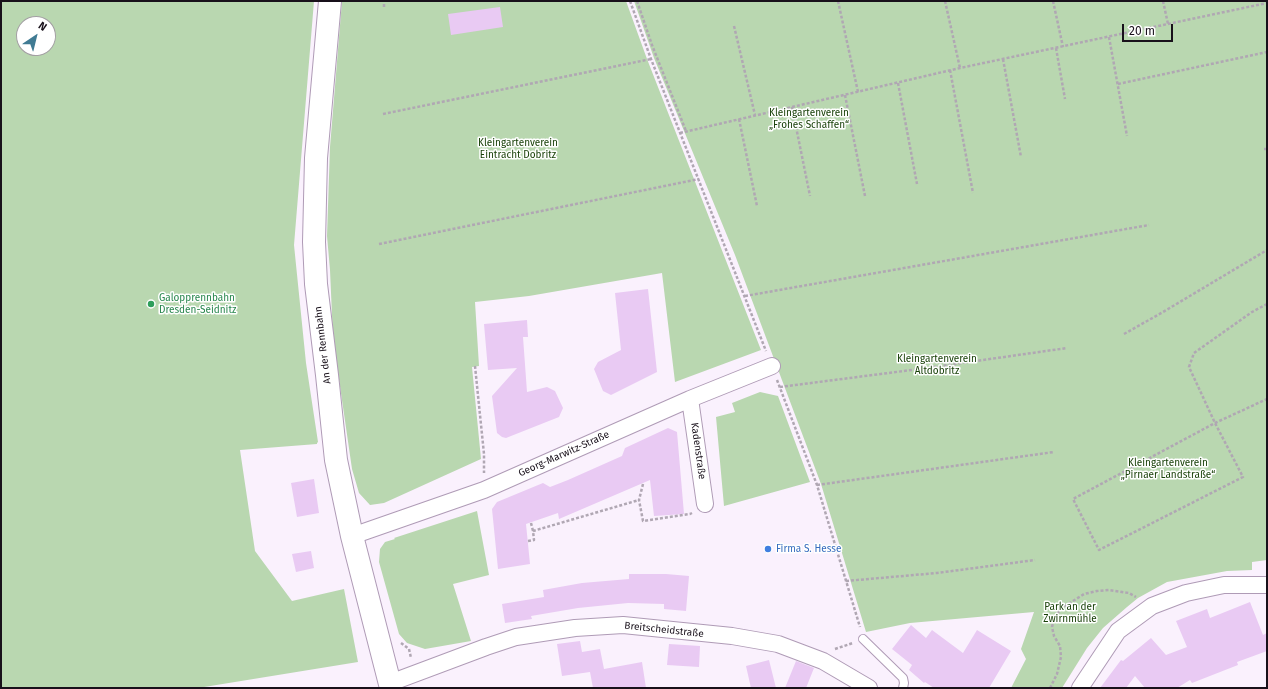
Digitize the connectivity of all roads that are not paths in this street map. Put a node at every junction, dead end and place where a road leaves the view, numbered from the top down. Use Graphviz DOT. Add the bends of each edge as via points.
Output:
graph roads {
  1 [pos="330,1"];
  2 [pos="772,366"];
  3 [pos="690,399"];
  4 [pos="705,504"];
  5 [pos="352,536"];
  6 [pos="1267,585"];
  7 [pos="863,639"];
  8 [pos="390,685"];
  9 [pos="869,688"];
  10 [pos="902,688"];
  11 [pos="1080,688"];
  1 -- 5 [label="main road, An der Rennbahn" via="316,158 314,242 316,284 336,460"];
  2 -- 3 [label="street, Georg-Marwitz-Straße"];
  3 -- 4 [label="street, Kadenstraße"];
  3 -- 5 [label="street, Georg-Marwitz-Straße" via="484,490"];
  5 -- 8 [label="main road, An der Rennbahn"];
  6 -- 11 [label="street" via="1224,585 1186,593 1152,606 1118,631"];
  7 -- 10 [label="lane" via="903,678"];
  8 -- 9 [label="street, Breitscheidstraße" via="415,673 516,637 575,628 623,625 732,636 778,644 826,663"];
}
